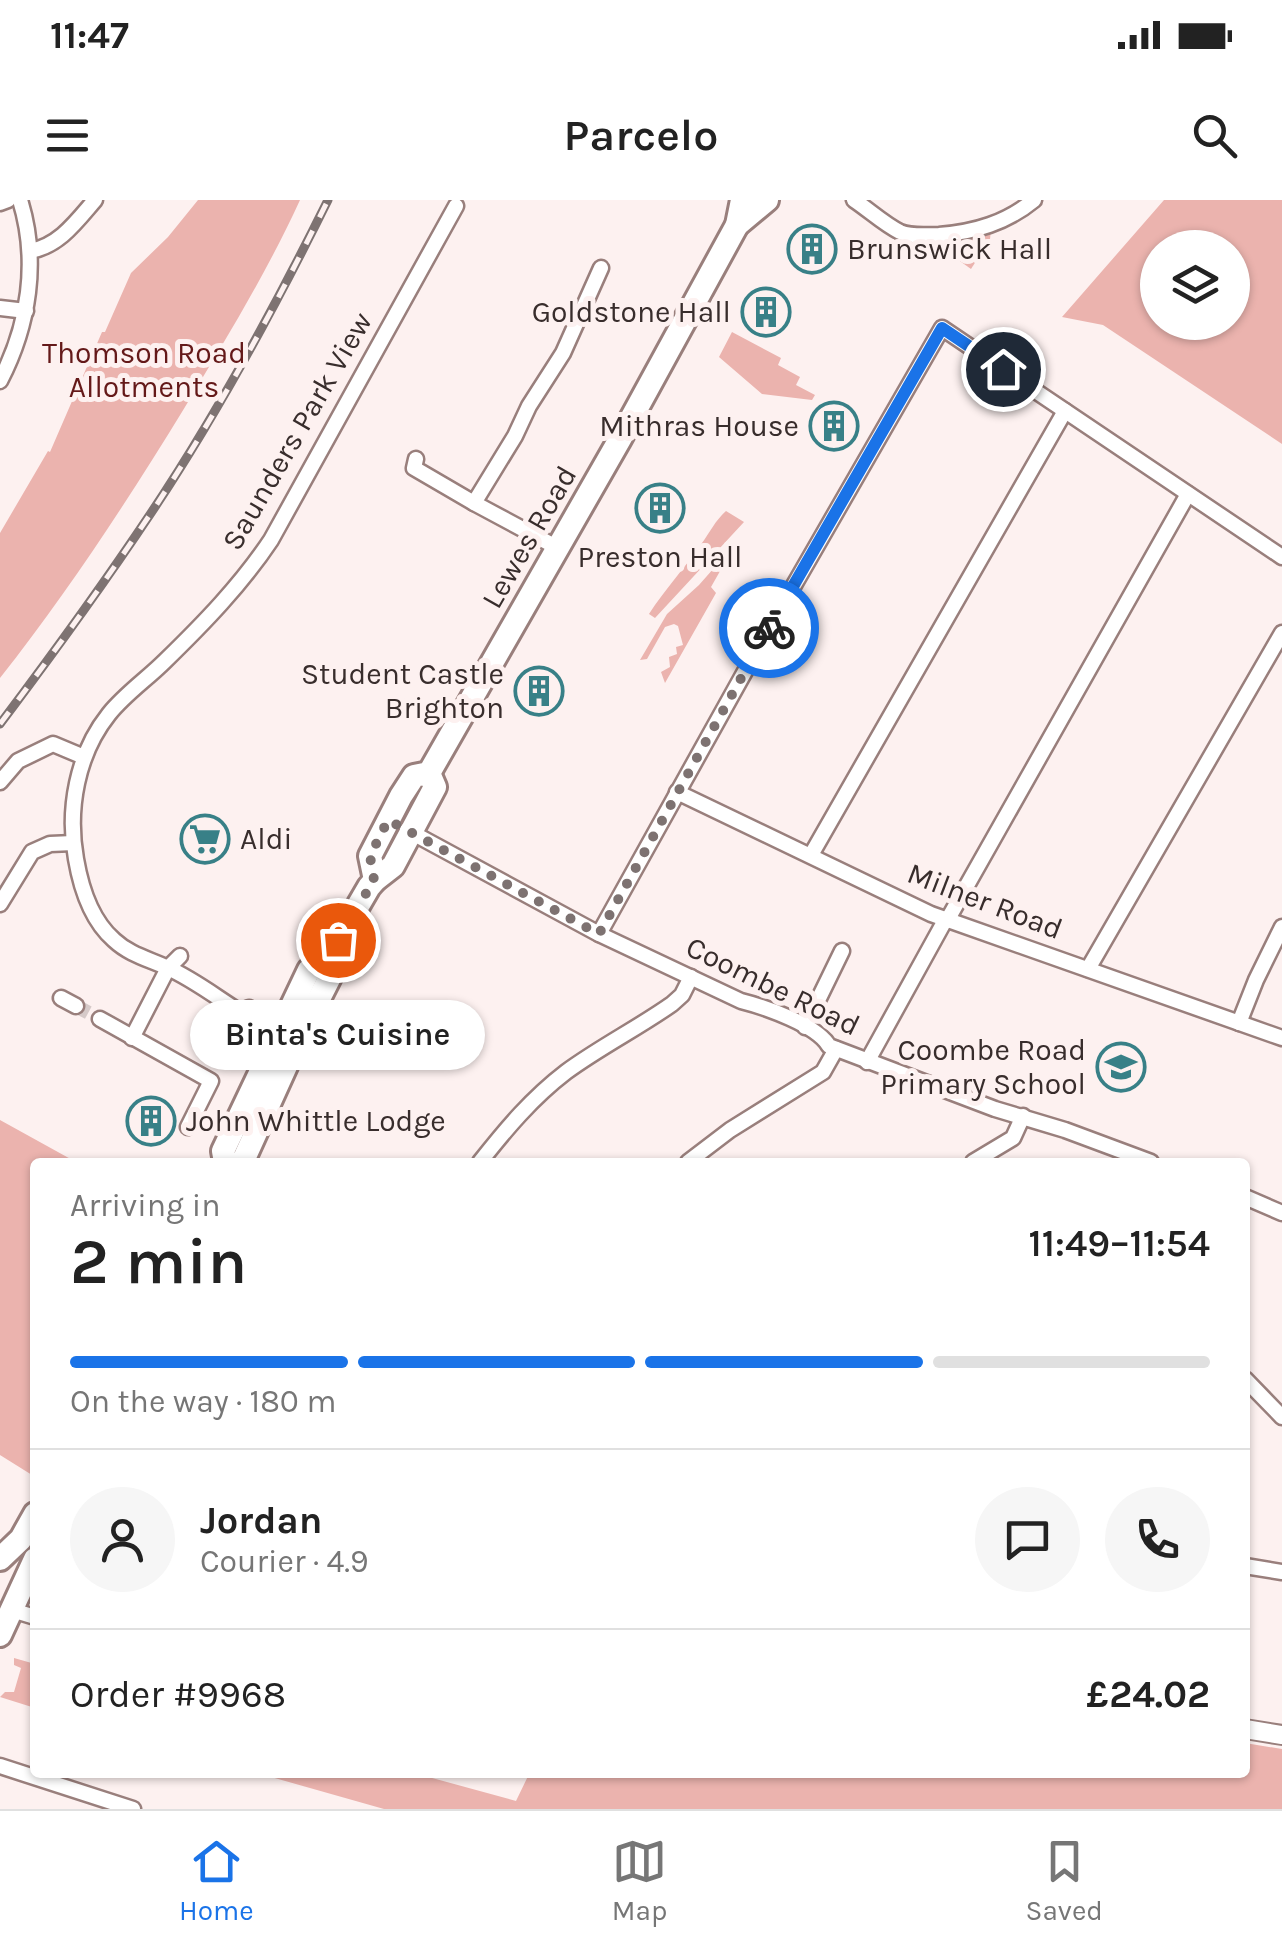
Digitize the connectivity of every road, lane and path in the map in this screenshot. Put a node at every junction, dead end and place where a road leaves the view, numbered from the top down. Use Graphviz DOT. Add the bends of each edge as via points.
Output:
graph roads {
  1 [pos="8,200"];
  2 [pos="20,200"];
  3 [pos="94,200"];
  4 [pos="742,200"];
  5 [pos="766,200"];
  6 [pos="854,200"];
  7 [pos="1034,200"];
  8 [pos="0,203"];
  9 [pos="456,206"];
  10 [pos="737,225"];
  11 [pos="30,251"];
  12 [pos="601,268"];
  13 [pos="0,308"];
  14 [pos="26,311"];
  15 [pos="0,381"];
  16 [pos="1065,411"];
  17 [pos="416,459"];
  18 [pos="1188,494"];
  19 [pos="474,503"];
  20 [pos="558,548"];
  21 [pos="1282,557"];
  22 [pos="1282,633"];
  23 [pos="84,757"];
  24 [pos="429,773"];
  25 [pos="0,782"];
  26 [pos="678,792"];
  27 [pos="388,820"];
  28 [pos="412,833"];
  29 [pos="73,843"];
  30 [pos="811,856"];
  31 [pos="374,880"];
  32 [pos="0,904"];
  33 [pos="948,919"];
  34 [pos="1282,927"];
  35 [pos="599,934"];
  36 [pos="842,950"];
  37 [pos="174,962"];
  38 [pos="1088,969"];
  39 [pos="691,977"];
  40 [pos="62,998"];
  41 [pos="76,1006"];
  42 [pos="100,1019"];
  43 [pos="1239,1023"];
  44 [pos="805,1027"];
  45 [pos="281,1036"];
  46 [pos="132,1038"];
  47 [pos="1282,1038"];
  48 [pos="836,1049"];
  49 [pos="868,1062"];
  50 [pos="1023,1116"];
  51 [pos="188,1127"];
  52 [pos="225,1158"];
  53 [pos="245,1158"];
  54 [pos="483,1158"];
  55 [pos="693,1158"];
  56 [pos="980,1158"];
  57 [pos="1140,1158"];
  58 [pos="1250,1199"];
  59 [pos="1282,1212"];
  60 [pos="1250,1384"];
  61 [pos="1282,1417"];
  62 [pos="30,1523"];
  63 [pos="0,1561"];
  64 [pos="30,1564"];
  65 [pos="1250,1567"];
  66 [pos="1282,1572"];
  67 [pos="30,1574"];
  68 [pos="16,1608"];
  69 [pos="0,1635"];
  70 [pos="1250,1730"];
  71 [pos="1282,1735"];
  72 [pos="0,1766"];
  73 [pos="30,1776"];
  74 [pos="37,1778"];
  75 [pos="133,1809"];
  1 -- 8 [label="street"];
  2 -- 11 [label="street"];
  3 -- 11 [label="street" via="55,242"];
  4 -- 10 [label="main road, Lewes Road"];
  5 -- 10 [label="main road, Lewes Road"];
  6 -- 7 [label="street" via="903,234 924,236 972,231"];
  9 -- 23 [label="street, Saunders Park View" via="262,552 212,613 110,713"];
  10 -- 20 [label="main road, Lewes Road"];
  11 -- 14 [label="street"];
  12 -- 19 [label="street" via="562,353"];
  13 -- 14 [label="street"];
  14 -- 15 [label="street"];
  16 -- 18 [label="street"];
  16 -- 26 [label="street" via="942,328"];
  16 -- 30 [label="street"];
  17 -- 19 [label="street" via="414,468"];
  18 -- 21 [label="street"];
  18 -- 33 [label="street"];
  19 -- 20 [label="street"];
  20 -- 24 [label="main road, Lewes Road"];
  22 -- 38 [label="street"];
  23 -- 25 [label="street" via="53,744 18,761"];
  23 -- 29 [label="street, Saunders Park View"];
  24 -- 27 [label="main road, Lewes Road" via="414,776"];
  24 -- 28 [label="main road, Lewes Road" via="435,787"];
  26 -- 30 [label="street, Milner Road"];
  26 -- 35 [label="street"];
  27 -- 28 [label="street, Coombe Road"];
  27 -- 31 [label="main road, Lewes Road" via="370,856"];
  28 -- 31 [label="main road, Lewes Road" via="394,866"];
  28 -- 35 [label="street, Coombe Road"];
  29 -- 32 [label="street" via="32,852"];
  29 -- 37 [label="street, Saunders Park View" via="85,896 102,928 126,950"];
  30 -- 33 [label="street, Milner Road"];
  31 -- 45 [label="main road, Lewes Road" via="323,966 310,970"];
  33 -- 38 [label="street, Milner Road"];
  33 -- 49 [label="street"];
  34 -- 43 [label="street"];
  35 -- 39 [label="street, Coombe Road"];
  36 -- 44 [label="street"];
  37 -- 45 [label="street, Saunders Park View" via="240,1012 249,1008 266,1018"];
  37 -- 46 [label="street"];
  38 -- 43 [label="street, Milner Road"];
  39 -- 44 [label="street, Coombe Road"];
  39 -- 54 [label="street" via="672,1004 542,1092"];
  40 -- 41 [label="street"];
  42 -- 46 [label="street"];
  43 -- 47 [label="street, Milner Road"];
  44 -- 48 [label="street, Coombe Road"];
  45 -- 52 [label="main road, Lewes Road"];
  45 -- 53 [label="main road, Lewes Road"];
  46 -- 51 [label="street" via="212,1081"];
  48 -- 49 [label="street, Coombe Road"];
  48 -- 55 [label="street" via="823,1072"];
  49 -- 50 [label="street, Coombe Road"];
  50 -- 56 [label="street" via="1013,1138"];
  50 -- 57 [label="street, Coombe Road"];
  58 -- 59 [label="street"];
  60 -- 61 [label="street"];
  62 -- 63 [label="main road"];
  63 -- 64 [label="street"];
  65 -- 66 [label="street"];
  67 -- 68 [label="main road"];
  68 -- 69 [label="main road"];
  70 -- 71 [label="street"];
  72 -- 73 [label="street"];
  74 -- 75 [label="street"];
}
